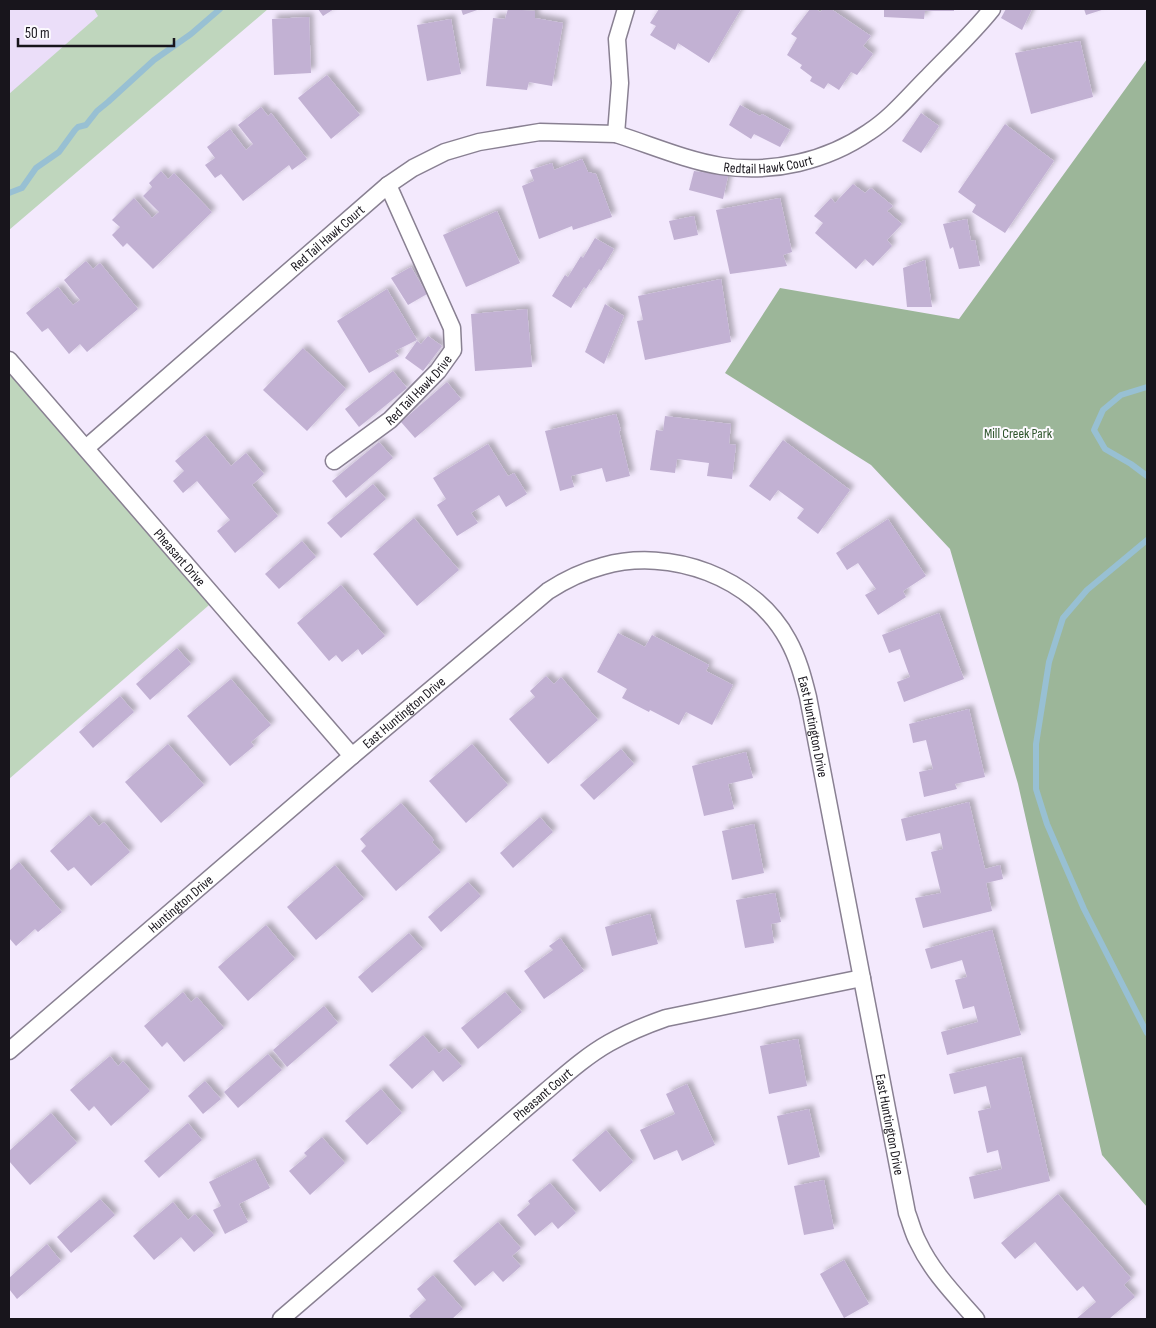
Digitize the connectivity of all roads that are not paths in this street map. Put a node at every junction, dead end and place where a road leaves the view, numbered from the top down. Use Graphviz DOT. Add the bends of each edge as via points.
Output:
graph roads {
  1 [pos="626,9"];
  2 [pos="992,9"];
  3 [pos="616,134"];
  4 [pos="388,185"];
  5 [pos="9,360"];
  6 [pos="86,448"];
  7 [pos="334,461"];
  8 [pos="352,756"];
  9 [pos="862,978"];
  10 [pos="9,1051"];
  11 [pos="281,1319"];
  12 [pos="976,1319"];
  1 -- 3 [label="street" via="617,39 620,83"];
  2 -- 3 [label="street, Redtail Hawk Court" via="871,131 816,159 769,167 722,166"];
  3 -- 4 [label="street, Red Tail Hawk Court" via="540,132 479,142 445,152"];
  4 -- 6 [label="street, Red Tail Hawk Court"];
  4 -- 7 [label="street, Red Tail Hawk Drive" via="452,328 453,350 438,372 390,420"];
  5 -- 6 [label="street, Pheasant Drive"];
  6 -- 8 [label="street, Pheasant Drive"];
  8 -- 9 [label="street, East Huntington Drive" via="560,583 590,569 641,560 678,563 727,581 767,612 788,639 802,669"];
  8 -- 10 [label="street, Huntington Drive"];
  9 -- 11 [label="street, Pheasant Court" via="666,1018 609,1043 545,1092"];
  9 -- 12 [label="street, East Huntington Drive" via="907,1213 917,1242 929,1262"];
}
